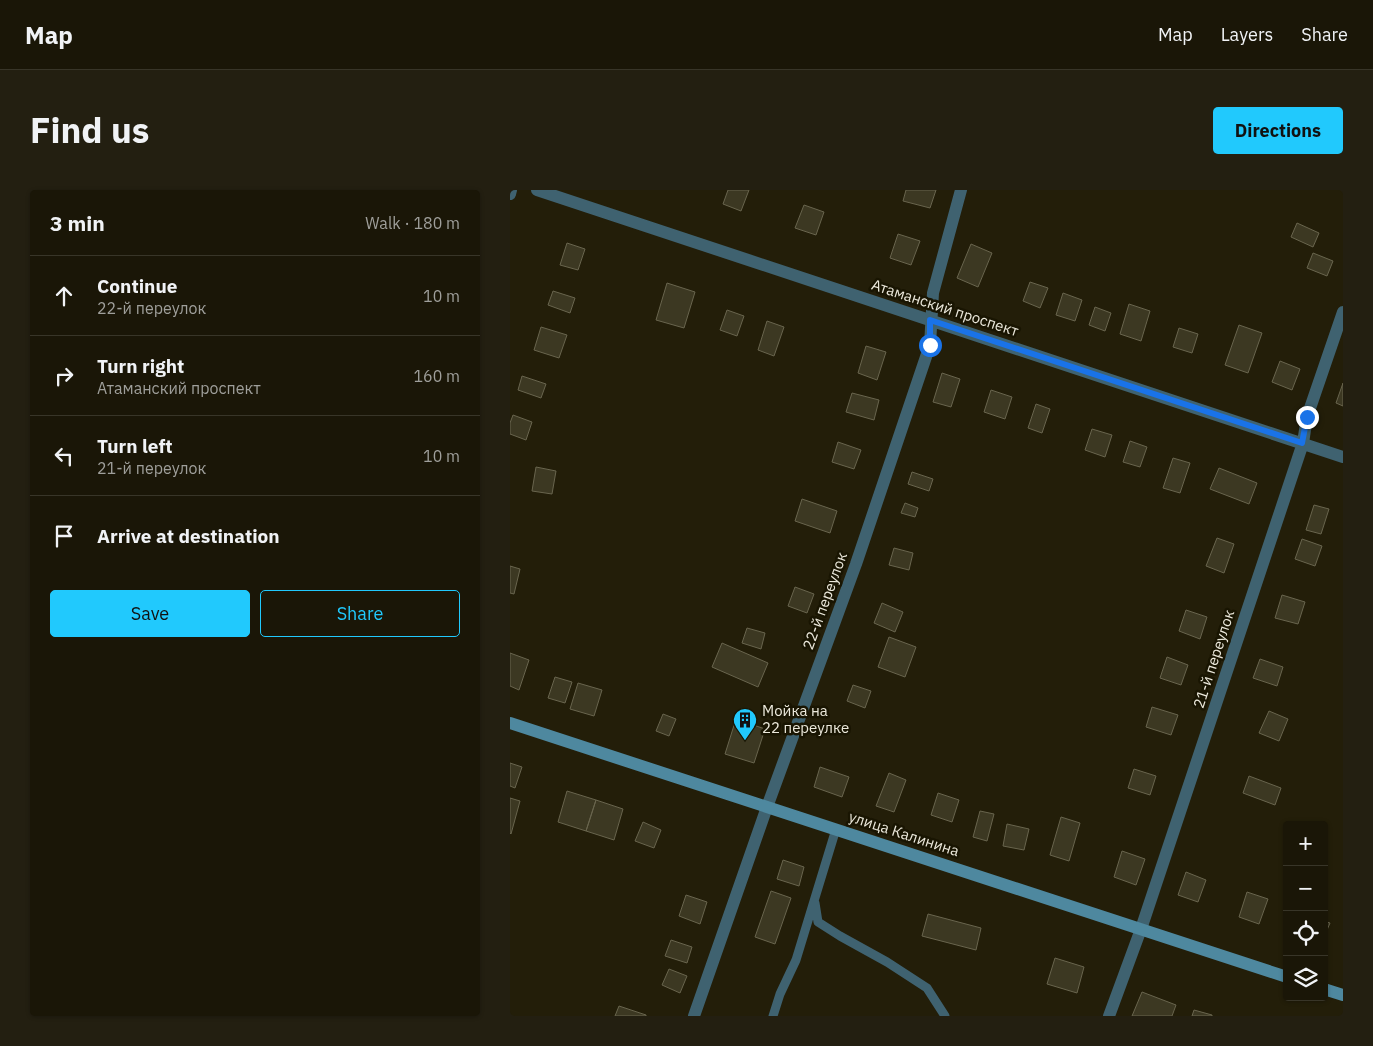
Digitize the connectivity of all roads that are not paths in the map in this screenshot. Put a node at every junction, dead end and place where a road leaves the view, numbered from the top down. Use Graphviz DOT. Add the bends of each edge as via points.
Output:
graph roads {
  1 [pos="511,190"];
  2 [pos="537,190"];
  3 [pos="961,190"];
  4 [pos="510,194"];
  5 [pos="1343,312"];
  6 [pos="930,320"];
  7 [pos="1302,443"];
  8 [pos="1343,457"];
  9 [pos="510,723"];
  10 [pos="767,807"];
  11 [pos="836,829"];
  12 [pos="814,900"];
  13 [pos="1141,929"];
  14 [pos="1283,976"];
  15 [pos="1328,990"];
  16 [pos="1343,995"];
  17 [pos="694,1016"];
  18 [pos="773,1016"];
  19 [pos="945,1016"];
  20 [pos="1110,1016"];
  1 -- 4 [label="street"];
  2 -- 6 [label="street, Атаманский проспект"];
  3 -- 6 [label="street, 22-й переулок" via="933,293"];
  5 -- 7 [label="street, 21-й переулок" via="1307,417"];
  6 -- 7 [label="street, Атаманский проспект"];
  6 -- 10 [label="street, 22-й переулок" via="930,345 856,564"];
  7 -- 8 [label="street, Атаманский проспект"];
  7 -- 13 [label="street, 21-й переулок"];
  9 -- 10 [label="main road, улица Калинина"];
  10 -- 11 [label="main road, улица Калинина"];
  10 -- 17 [label="street, 22-й переулок"];
  11 -- 12 [label="lane"];
  11 -- 13 [label="main road, улица Калинина"];
  12 -- 18 [label="lane" via="796,960"];
  12 -- 19 [label="lane" via="818,922 926,988"];
  13 -- 14 [label="main road, улица Калинина"];
  13 -- 20 [label="street, 21-й переулок"];
  15 -- 16 [label="main road"];
}
